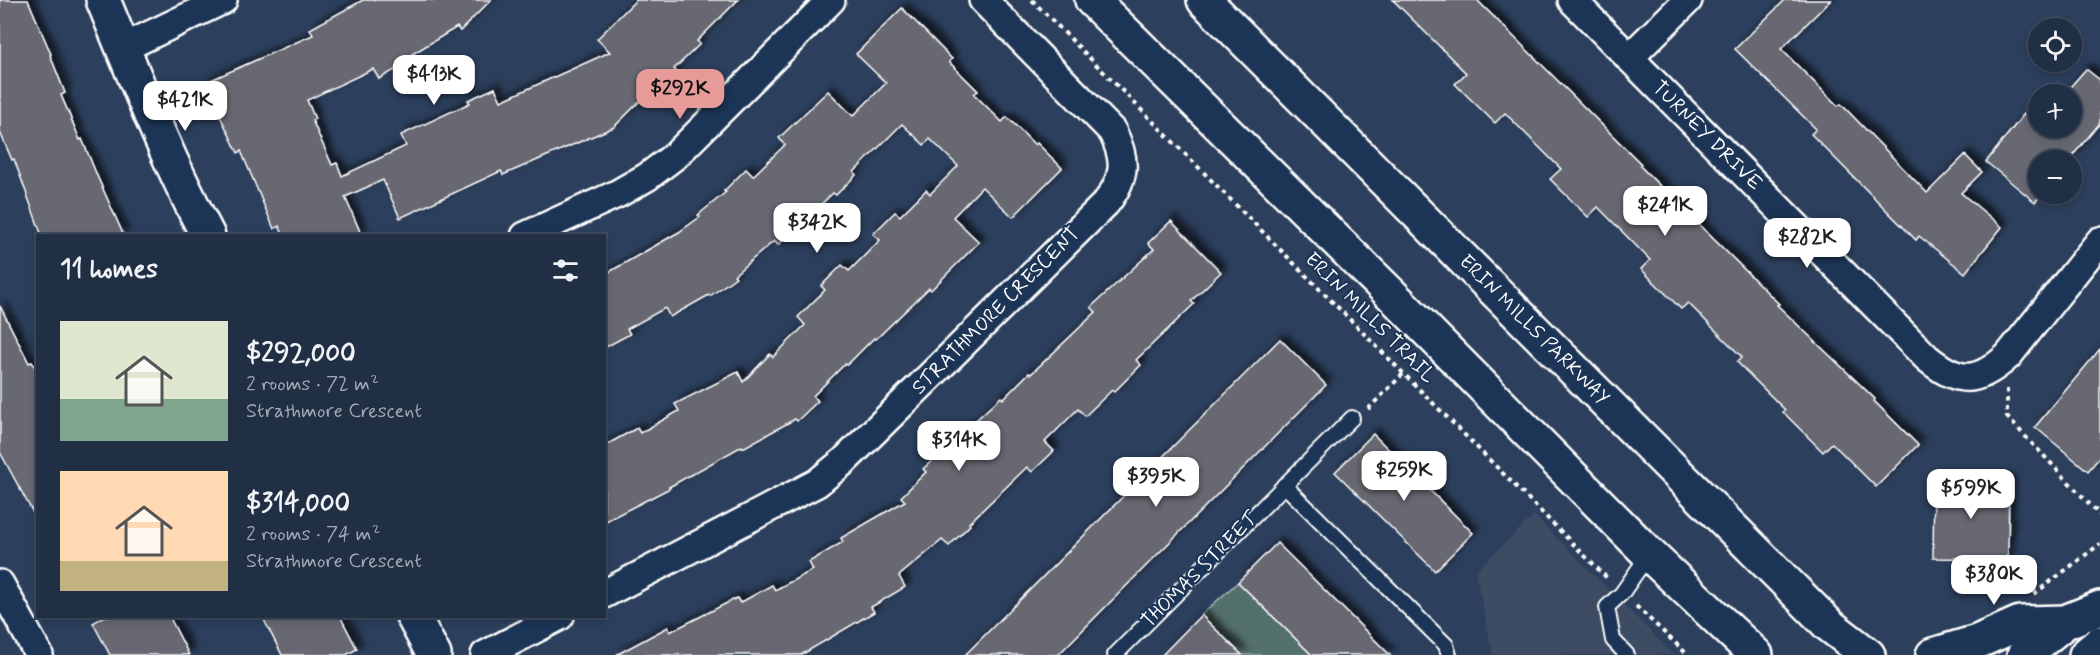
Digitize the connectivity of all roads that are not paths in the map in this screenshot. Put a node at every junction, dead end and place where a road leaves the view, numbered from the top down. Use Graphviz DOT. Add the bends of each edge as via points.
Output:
graph roads {
  1 [pos="104,0"];
  2 [pos="223,0"];
  3 [pos="831,0"];
  4 [pos="983,0"];
  5 [pos="1092,0"];
  6 [pos="1204,0"];
  7 [pos="1572,0"];
  8 [pos="1688,0"];
  9 [pos="123,48"];
  10 [pos="1629,58"];
  11 [pos="207,234"];
  12 [pos="529,234"];
  13 [pos="2100,241"];
  14 [pos="1352,418"];
  15 [pos="1284,485"];
  16 [pos="1649,554"];
  17 [pos="0,584"];
  18 [pos="606,593"];
  19 [pos="2100,608"];
  20 [pos="414,618"];
  21 [pos="556,618"];
  22 [pos="2065,622"];
  23 [pos="2100,643"];
  24 [pos="39,655"];
  25 [pos="435,655"];
  26 [pos="485,655"];
  27 [pos="1115,655"];
  28 [pos="1449,655"];
  29 [pos="1628,655"];
  30 [pos="1756,655"];
  31 [pos="1868,655"];
  32 [pos="1934,655"];
  33 [pos="2024,655"];
  34 [pos="2086,655"];
  1 -- 9 [label="main road"];
  2 -- 9 [label="street"];
  3 -- 12 [label="street" via="669,160 617,194"];
  4 -- 18 [label="street, STRATHMORE CRESCENT" via="1112,130 1123,158 1118,188 853,453 817,483"];
  5 -- 16 [label="main road"];
  6 -- 31 [label="main road, ERIN MILLS PARKWAY" via="1829,625"];
  7 -- 10 [label="street, TURNEY DRIVE"];
  8 -- 10 [label="street"];
  9 -- 11 [label="main road" via="180,183"];
  10 -- 13 [label="street, TURNEY DRIVE" via="1943,371 1959,377 1992,370 2008,356"];
  14 -- 15 [label="lane, THOMAS STREET"];
  15 -- 27 [label="lane, THOMAS STREET"];
  15 -- 28 [label="lane" via="1446,645"];
  16 -- 29 [label="lane" via="1607,607 1613,640"];
  16 -- 30 [label="main road"];
  17 -- 24 [label="street"];
  19 -- 22 [label="main road"];
  20 -- 25 [label="main road"];
  21 -- 26 [label="street"];
  22 -- 32 [label="main road" via="2020,623"];
  22 -- 33 [label="main road"];
  23 -- 34 [label="main road"];
}
